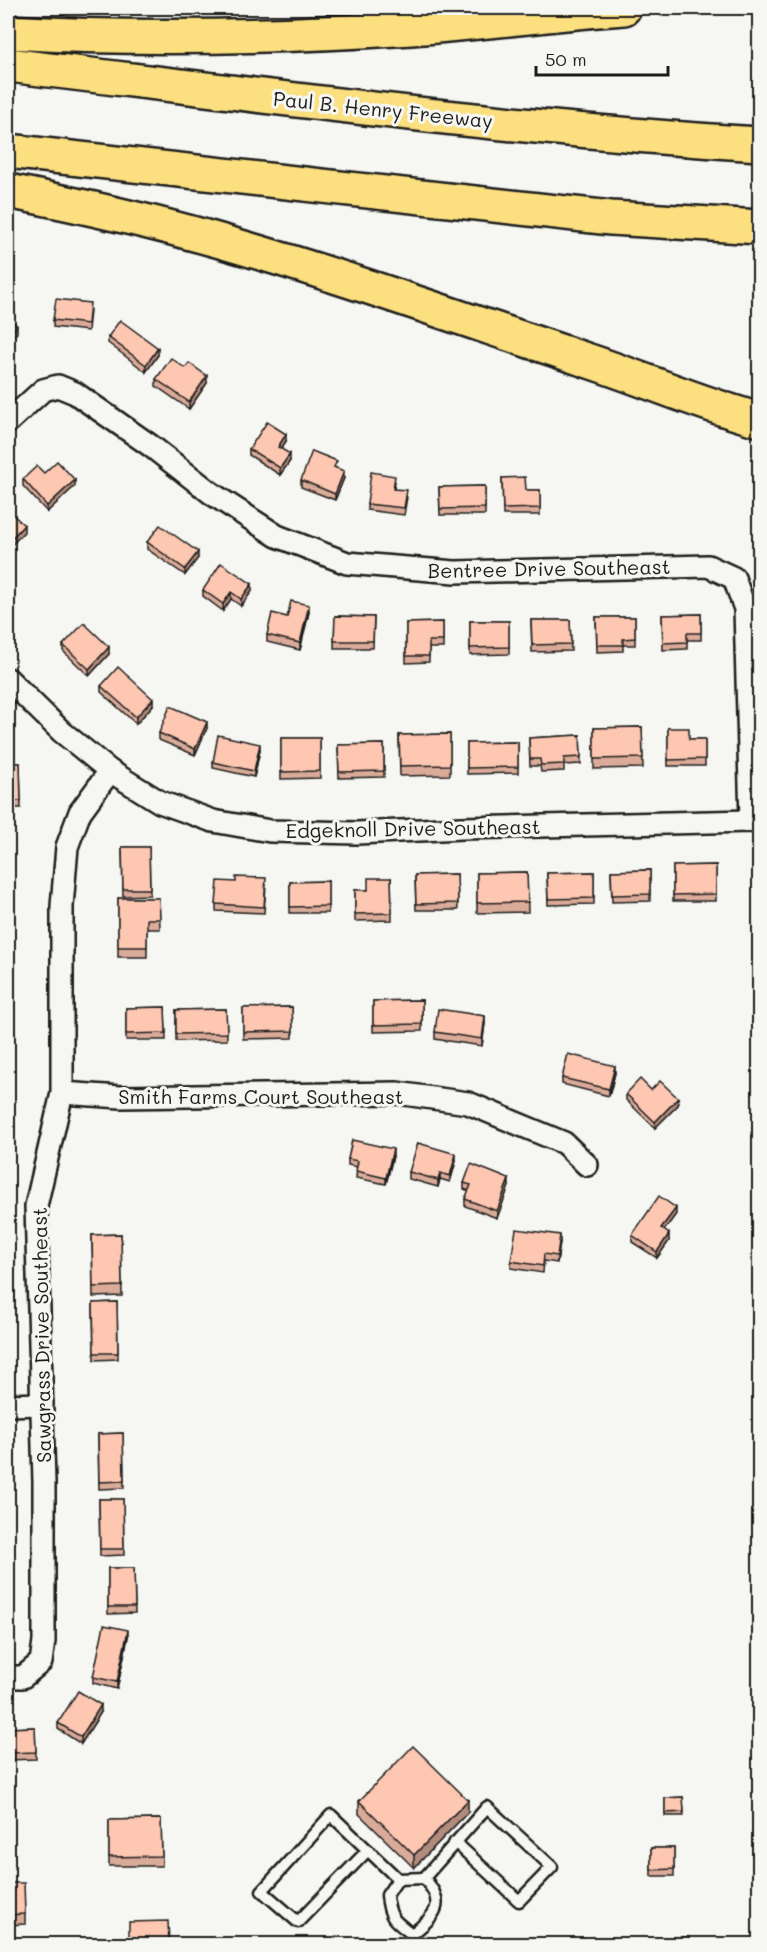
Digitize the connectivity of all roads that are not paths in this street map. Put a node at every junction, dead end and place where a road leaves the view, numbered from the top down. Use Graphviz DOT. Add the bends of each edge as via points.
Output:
graph roads {
  1 [pos="617,8"];
  2 [pos="624,8"];
  3 [pos="8,32"];
  4 [pos="8,65"];
  5 [pos="759,144"];
  6 [pos="8,151"];
  7 [pos="8,191"];
  8 [pos="759,227"];
  9 [pos="622,372"];
  10 [pos="759,405"];
  11 [pos="759,420"];
  12 [pos="8,422"];
  13 [pos="8,679"];
  14 [pos="110,771"];
  15 [pos="755,821"];
  16 [pos="62,1093"];
  17 [pos="587,1165"];
  18 [pos="42,1404"];
  19 [pos="8,1405"];
  20 [pos="8,1677"];
  21 [pos="456,1842"];
  22 [pos="368,1850"];
  23 [pos="424,1878"];
  24 [pos="398,1879"];
  25 [pos="412,1939"];
  1 -- 2 [label="highway"];
  1 -- 3 [label="highway" via="411,28 261,35"];
  4 -- 5 [label="highway, Paul B. Henry Freeway" via="406,112"];
  6 -- 8 [label="highway" via="611,218"];
  7 -- 9 [label="highway" via="220,241"];
  9 -- 10 [label="highway"];
  9 -- 11 [label="highway"];
  12 -- 15 [label="street, Bentree Drive Southeast" via="43,390 58,386 75,393 211,493 277,536 347,563 455,572 708,567 734,578 746,609"];
  13 -- 14 [label="street, Edgeknoll Drive Southeast" via="62,732"];
  14 -- 15 [label="street, Edgeknoll Drive Southeast" via="160,802 213,821 270,831 357,833"];
  14 -- 16 [label="street, Sawgrass Drive Southeast" via="80,812 67,847 62,906"];
  16 -- 17 [label="street, Smith Farms Court Southeast" via="121,1097 397,1092 468,1103 564,1143"];
  16 -- 18 [label="street, Sawgrass Drive Southeast" via="36,1206"];
  18 -- 19 [label="street"];
  18 -- 20 [label="street, Sawgrass Drive Southeast" via="44,1641 41,1662 23,1677"];
  21 -- 21 [label="lane" via="487,1806 552,1867 519,1901"];
  21 -- 23 [label="lane"];
  22 -- 22 [label="lane" via="331,1815 262,1891 298,1922"];
  22 -- 24 [label="lane"];
  23 -- 24 [label="lane"];
  23 -- 25 [label="lane" via="435,1892 436,1908"];
  24 -- 25 [label="lane" via="387,1895 389,1912"];
}
